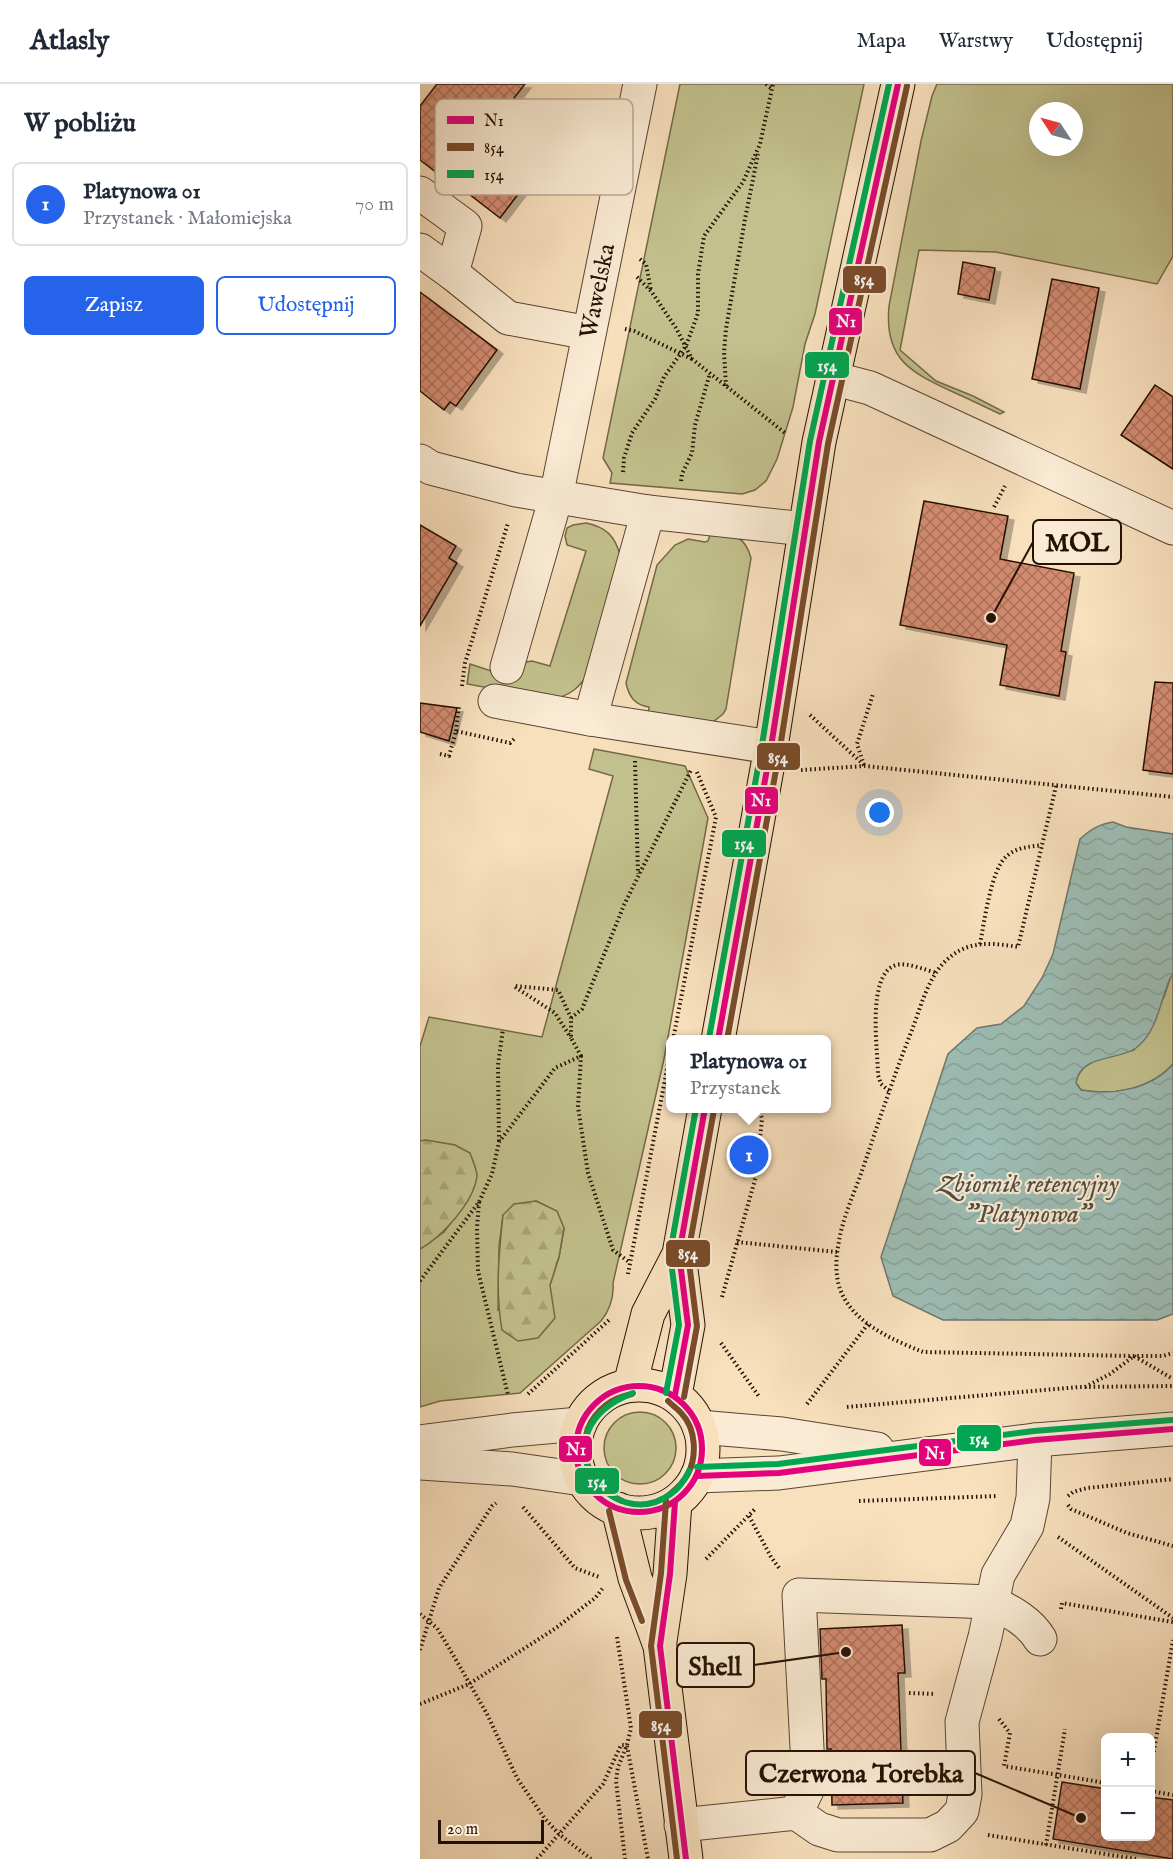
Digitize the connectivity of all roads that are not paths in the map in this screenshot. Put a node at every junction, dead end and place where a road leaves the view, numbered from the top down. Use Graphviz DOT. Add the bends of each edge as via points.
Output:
graph roads {
  1 [pos="640,84"];
  2 [pos="898,84"];
  3 [pos="633,118"];
  4 [pos="420,194"];
  5 [pos="617,195"];
  6 [pos="420,250"];
  7 [pos="452,273"];
  8 [pos="590,328"];
  9 [pos="832,378"];
  10 [pos="420,461"];
  11 [pos="556,497"];
  12 [pos="648,512"];
  13 [pos="1173,528"];
  14 [pos="805,529"];
  15 [pos="507,667"];
  16 [pos="495,701"];
  17 [pos="590,719"];
  18 [pos="771,747"];
  19 [pos="719,1035"];
  20 [pos="704,1113"];
  21 [pos="679,1254"];
  22 [pos="630,1385"];
  23 [pos="675,1395"];
  24 [pos="580,1424"];
  25 [pos="699,1427"];
  26 [pos="1173,1429"];
  27 [pos="1035,1440"];
  28 [pos="420,1442"];
  29 [pos="915,1455"];
  30 [pos="420,1463"];
  31 [pos="697,1476"];
  32 [pos="582,1479"];
  33 [pos="675,1502"];
  34 [pos="618,1509"];
  35 [pos="992,1602"];
  36 [pos="1040,1639"];
  37 [pos="660,1646"];
  38 [pos="802,1800"];
  39 [pos="681,1825"];
  40 [pos="686,1859"];
  1 -- 3 [label="street, Wawelska"];
  2 -- 9 [label="main road"];
  4 -- 7 [label="street" via="465,226"];
  5 -- 8 [label="street, Wawelska"];
  6 -- 7 [label="street"];
  7 -- 8 [label="street" via="508,318"];
  8 -- 11 [label="street, Wawelska"];
  9 -- 13 [label="street" via="870,388"];
  9 -- 14 [label="main road"];
  10 -- 11 [label="street" via="431,468"];
  11 -- 12 [label="street"];
  11 -- 15 [label="street, Wawelska"];
  12 -- 14 [label="street"];
  12 -- 17 [label="street"];
  14 -- 18 [label="main road"];
  16 -- 17 [label="street"];
  17 -- 18 [label="street"];
  18 -- 19 [label="main road"];
  20 -- 21 [label="main road"];
  21 -- 22 [label="main road" via="648,1314"];
  21 -- 23 [label="main road" via="688,1325"];
  22 -- 23 [label="main road" via="645,1385"];
  22 -- 24 [label="main road" via="600,1398"];
  23 -- 25 [label="main road" via="690,1409"];
  24 -- 28 [label="street"];
  24 -- 32 [label="main road" via="576,1461"];
  25 -- 29 [label="street" via="782,1434"];
  25 -- 31 [label="main road" via="703,1452"];
  26 -- 27 [label="street"];
  27 -- 29 [label="street"];
  27 -- 35 [label="street" via="1033,1498 1027,1526 998,1575"];
  29 -- 31 [label="street" via="779,1473"];
  30 -- 32 [label="street" via="512,1469"];
  31 -- 33 [label="main road"];
  32 -- 34 [label="main road" via="598,1498"];
  33 -- 34 [label="main road" via="638,1513"];
  33 -- 37 [label="main road"];
  34 -- 37 [label="main road" via="635,1578"];
  35 -- 36 [label="street" via="1032,1627"];
  35 -- 38 [label="street" via="962,1722 962,1811 948,1826 930,1835 838,1835 819,1829"];
  35 -- 38 [label="street" via="799,1594"];
  37 -- 39 [label="main road"];
  38 -- 39 [label="street"];
  39 -- 40 [label="main road"];
}
